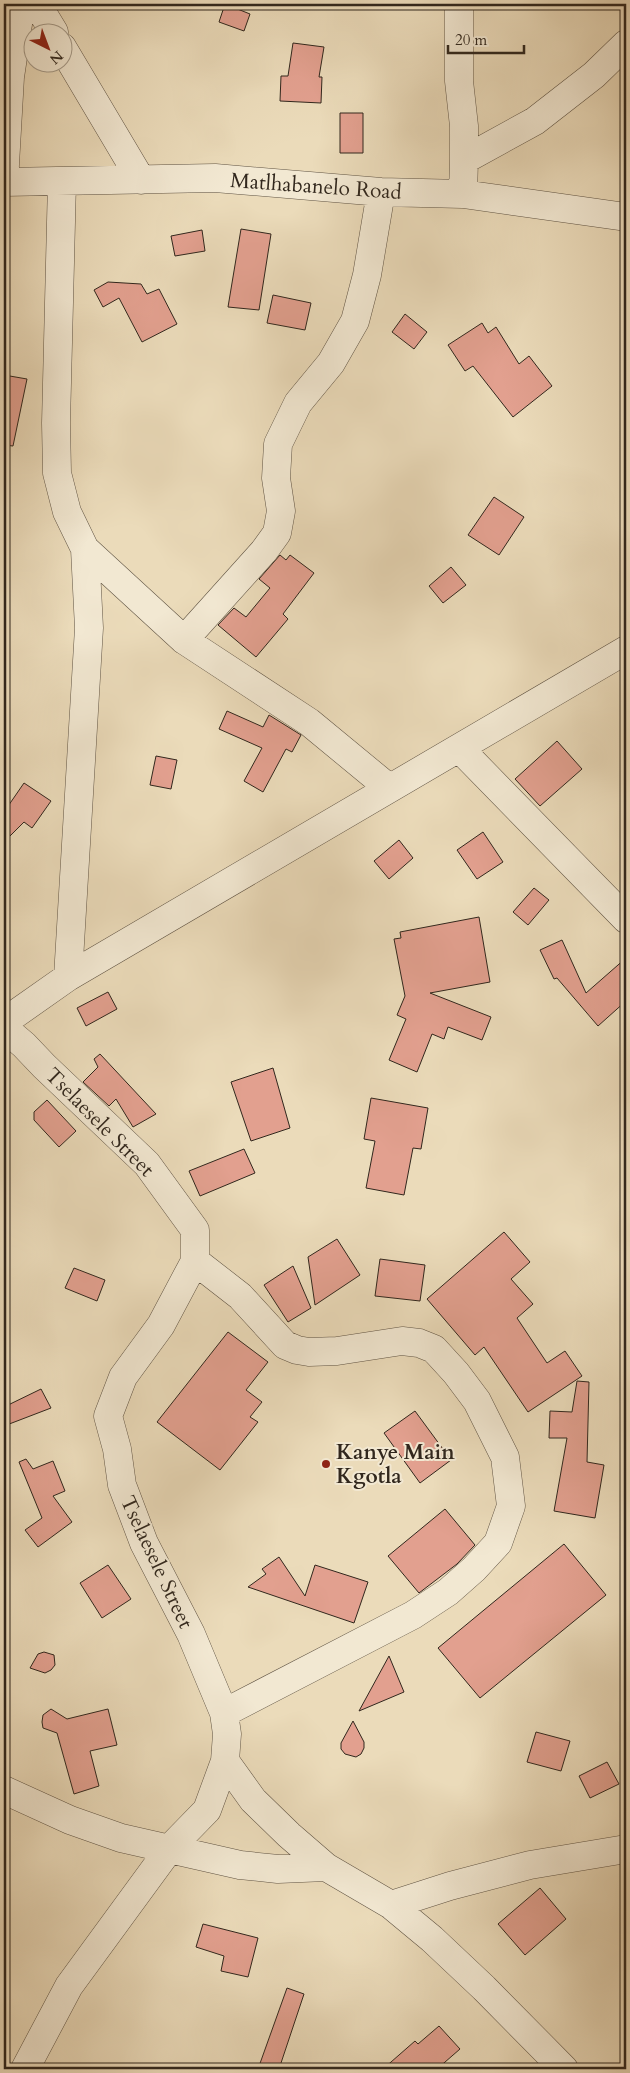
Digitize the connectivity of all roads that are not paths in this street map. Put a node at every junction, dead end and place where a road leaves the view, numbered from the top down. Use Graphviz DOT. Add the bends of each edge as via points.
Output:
graph roads {
  1 [pos="21,4"];
  2 [pos="37,4"];
  3 [pos="458,4"];
  4 [pos="48,22"];
  5 [pos="626,44"];
  6 [pos="72,64"];
  7 [pos="7,75"];
  8 [pos="464,160"];
  9 [pos="141,180"];
  10 [pos="4,182"];
  11 [pos="62,182"];
  12 [pos="381,192"];
  13 [pos="463,194"];
  14 [pos="626,217"];
  15 [pos="85,549"];
  16 [pos="184,640"];
  17 [pos="626,650"];
  18 [pos="459,748"];
  19 [pos="389,788"];
  20 [pos="626,919"];
  21 [pos="68,977"];
  22 [pos="4,1022"];
  23 [pos="4,1028"];
  24 [pos="196,1261"];
  25 [pos="224,1713"];
  26 [pos="225,1762"];
  27 [pos="4,1790"];
  28 [pos="170,1848"];
  29 [pos="626,1849"];
  30 [pos="326,1867"];
  31 [pos="391,1905"];
  32 [pos="25,2069"];
  33 [pos="564,2069"];
  1 -- 7 [label="street"];
  2 -- 4 [label="street"];
  3 -- 8 [label="street"];
  5 -- 8 [label="street" via="594,75 535,121"];
  6 -- 9 [label="street"];
  7 -- 10 [label="street"];
  8 -- 13 [label="street"];
  9 -- 11 [label="street, Matlhabanelo Road"];
  9 -- 12 [label="street, Matlhabanelo Road" via="215,178"];
  10 -- 11 [label="street, Matlhabanelo Road"];
  11 -- 15 [label="street" via="57,473 67,512"];
  12 -- 13 [label="street, Matlhabanelo Road"];
  12 -- 16 [label="street" via="367,275 355,321 331,363 298,403 278,444 276,478 280,511 277,533"];
  13 -- 14 [label="street, Matlhabanelo Road"];
  15 -- 16 [label="street"];
  15 -- 21 [label="street" via="89,628"];
  16 -- 19 [label="street" via="309,722"];
  17 -- 18 [label="street"];
  18 -- 19 [label="street"];
  18 -- 20 [label="street"];
  19 -- 21 [label="street"];
  21 -- 22 [label="street"];
  23 -- 24 [label="street, Tselaesele Street" via="147,1164 195,1230"];
  24 -- 25 [label="street, Tselaesele Street" via="161,1325 123,1377 108,1416 122,1486 144,1543 191,1634"];
  24 -- 25 [label="street" via="240,1296 284,1345 296,1350 337,1351 402,1341 434,1349 476,1401 505,1457 511,1506 498,1543 448,1592 413,1615"];
  25 -- 26 [label="street, Tselaesele Street"];
  26 -- 28 [label="street, Tselaesele Street" via="207,1810"];
  26 -- 30 [label="street" via="253,1800"];
  27 -- 28 [label="street" via="70,1820 121,1838"];
  28 -- 30 [label="street" via="240,1865 278,1869"];
  28 -- 32 [label="street, Tselaesele Street" via="70,1986"];
  29 -- 31 [label="street" via="530,1865"];
  30 -- 31 [label="street"];
  31 -- 33 [label="street" via="484,1988"];
}
